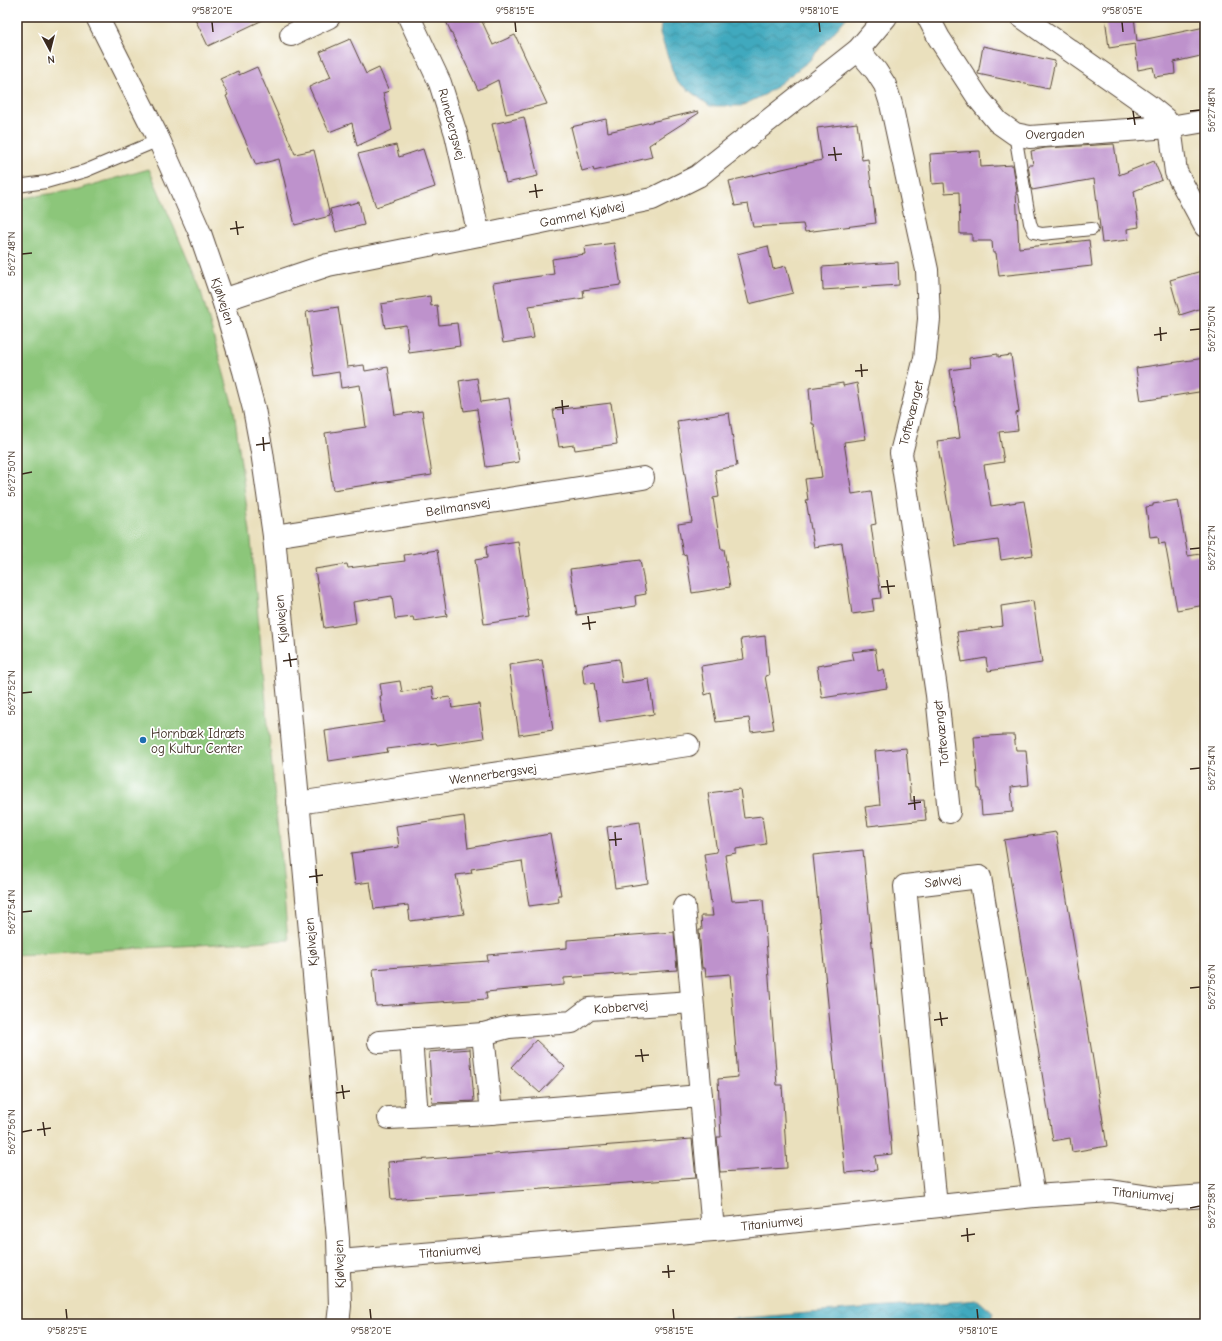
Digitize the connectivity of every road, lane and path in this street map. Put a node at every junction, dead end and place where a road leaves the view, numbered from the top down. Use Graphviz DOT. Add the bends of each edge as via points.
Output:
graph roads {
  1 [pos="97,17"];
  2 [pos="329,17"];
  3 [pos="409,17"];
  4 [pos="886,17"];
  5 [pos="928,17"];
  6 [pos="1022,17"];
  7 [pos="292,35"];
  8 [pos="858,50"];
  9 [pos="1205,121"];
  10 [pos="1170,127"];
  11 [pos="1015,134"];
  12 [pos="159,140"];
  13 [pos="17,186"];
  14 [pos="1205,226"];
  15 [pos="1092,229"];
  16 [pos="479,236"];
  17 [pos="223,300"];
  18 [pos="643,478"];
  19 [pos="274,536"];
  20 [pos="688,745"];
  21 [pos="298,803"];
  22 [pos="949,812"];
  23 [pos="684,907"];
  24 [pos="692,1002"];
  25 [pos="483,1034"];
  26 [pos="411,1039"];
  27 [pos="379,1042"];
  28 [pos="701,1096"];
  29 [pos="491,1113"];
  30 [pos="417,1116"];
  31 [pos="389,1118"];
  32 [pos="1034,1196"];
  33 [pos="1205,1196"];
  34 [pos="936,1206"];
  35 [pos="713,1230"];
  36 [pos="339,1261"];
  37 [pos="338,1324"];
  1 -- 12 [label="street, Kjølvejen"];
  2 -- 7 [label="street"];
  3 -- 16 [label="street, Runebergsvej" via="440,83 456,134"];
  4 -- 8 [label="street, Gammel Kjølvej"];
  5 -- 11 [label="street, Overgaden" via="979,99 998,122"];
  6 -- 10 [label="street" via="1150,106"];
  8 -- 16 [label="street, Gammel Kjølvej" via="698,176 652,199"];
  8 -- 22 [label="street, Toftevænget" via="885,85 891,104 927,270 929,319 925,358 901,453 937,695"];
  9 -- 10 [label="street, Overgaden"];
  10 -- 11 [label="street, Overgaden" via="1030,137"];
  10 -- 14 [label="street" via="1176,172"];
  11 -- 15 [label="lane" via="1030,224 1034,232 1042,234"];
  12 -- 13 [label="lane" via="85,171 46,182"];
  12 -- 17 [label="street, Kjølvejen" via="200,233"];
  16 -- 17 [label="street, Gammel Kjølvej" via="328,265"];
  17 -- 19 [label="street, Kjølvejen" via="254,409"];
  18 -- 19 [label="street, Bellmansvej"];
  19 -- 21 [label="street, Kjølvejen"];
  20 -- 21 [label="street, Wennerbergsvej"];
  21 -- 36 [label="street, Kjølvejen"];
  23 -- 24 [label="street"];
  24 -- 25 [label="street, Kobbervej" via="589,1009 572,1022 509,1027"];
  24 -- 28 [label="street"];
  25 -- 26 [label="street, Kobbervej"];
  25 -- 29 [label="street"];
  26 -- 27 [label="street, Kobbervej"];
  26 -- 30 [label="street"];
  28 -- 29 [label="street"];
  28 -- 35 [label="street"];
  29 -- 30 [label="street"];
  30 -- 31 [label="street"];
  32 -- 33 [label="street, Titaniumvej" via="1111,1191 1163,1199"];
  32 -- 34 [label="street, Titaniumvej"];
  32 -- 34 [label="street, Sølvvej" via="980,877 905,886"];
  34 -- 35 [label="street, Titaniumvej"];
  35 -- 36 [label="street, Titaniumvej"];
  36 -- 37 [label="street, Kjølvejen"];
}
